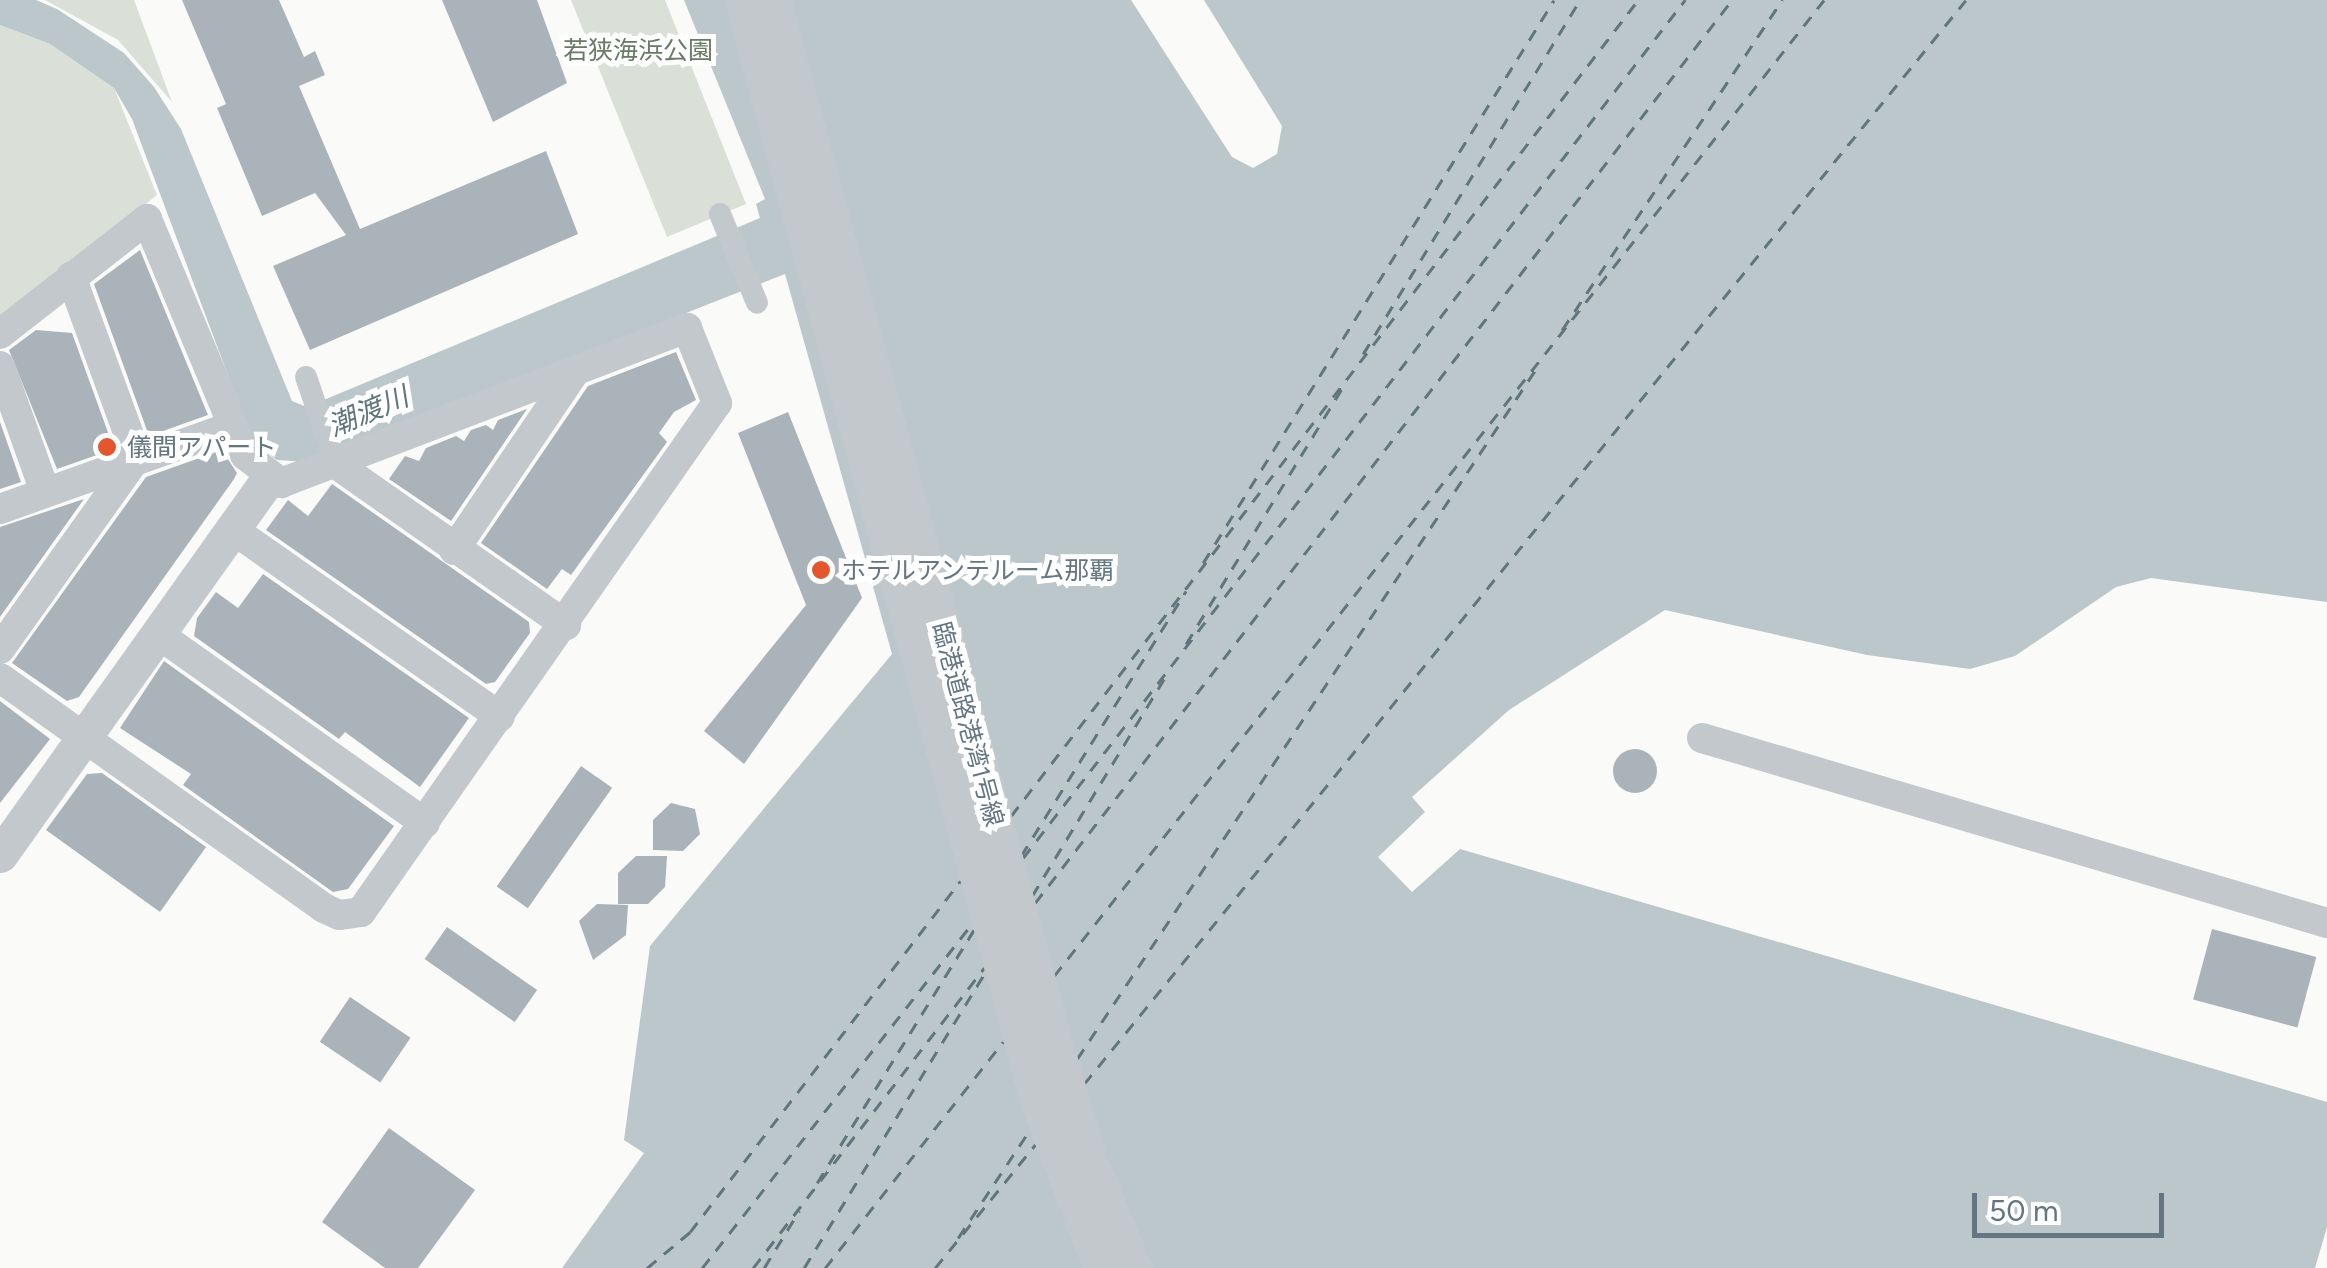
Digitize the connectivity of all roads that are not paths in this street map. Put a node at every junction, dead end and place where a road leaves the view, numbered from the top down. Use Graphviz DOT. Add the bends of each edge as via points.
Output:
graph roads {
  1 [pos="742,0"];
  2 [pos="774,0"];
  3 [pos="720,214"];
  4 [pos="71,278"];
  5 [pos="757,303"];
  6 [pos="0,334"];
  7 [pos="0,366"];
  8 [pos="574,373"];
  9 [pos="310,388"];
  10 [pos="233,426"];
  11 [pos="334,456"];
  12 [pos="136,458"];
  13 [pos="269,478"];
  14 [pos="44,492"];
  15 [pos="0,509"];
  16 [pos="232,529"];
  17 [pos="454,550"];
  18 [pos="566,624"];
  19 [pos="158,634"];
  20 [pos="0,649"];
  21 [pos="0,678"];
  22 [pos="500,717"];
  23 [pos="84,738"];
  24 [pos="1702,738"];
  25 [pos="425,822"];
  26 [pos="0,855"];
  27 [pos="2327,923"];
  28 [pos="1101,1268"];
  29 [pos="1136,1268"];
  1 -- 28 [label="street, 臨港道路港湾1号線" via="1038,1102"];
  2 -- 29 [label="street, 臨港道路港湾1号線" via="1056,1047 1090,1160"];
  3 -- 5 [label="street"];
  4 -- 6 [label="street"];
  4 -- 10 [label="street" via="147,220"];
  4 -- 12 [label="street"];
  7 -- 14 [label="street"];
  8 -- 11 [label="street"];
  8 -- 17 [label="street"];
  8 -- 18 [label="street" via="687,328 717,403"];
  9 -- 11 [label="street"];
  10 -- 12 [label="street"];
  10 -- 13 [label="street" via="254,468"];
  11 -- 13 [label="street" via="295,480"];
  11 -- 17 [label="street"];
  12 -- 14 [label="street"];
  12 -- 20 [label="street"];
  13 -- 16 [label="street"];
  14 -- 15 [label="street"];
  16 -- 19 [label="street"];
  16 -- 22 [label="street"];
  17 -- 18 [label="street"];
  18 -- 22 [label="street"];
  19 -- 23 [label="street"];
  19 -- 25 [label="street"];
  21 -- 23 [label="street"];
  22 -- 25 [label="street"];
  23 -- 25 [label="street" via="338,915 361,912"];
  23 -- 26 [label="street"];
  24 -- 27 [label="street"];
}
